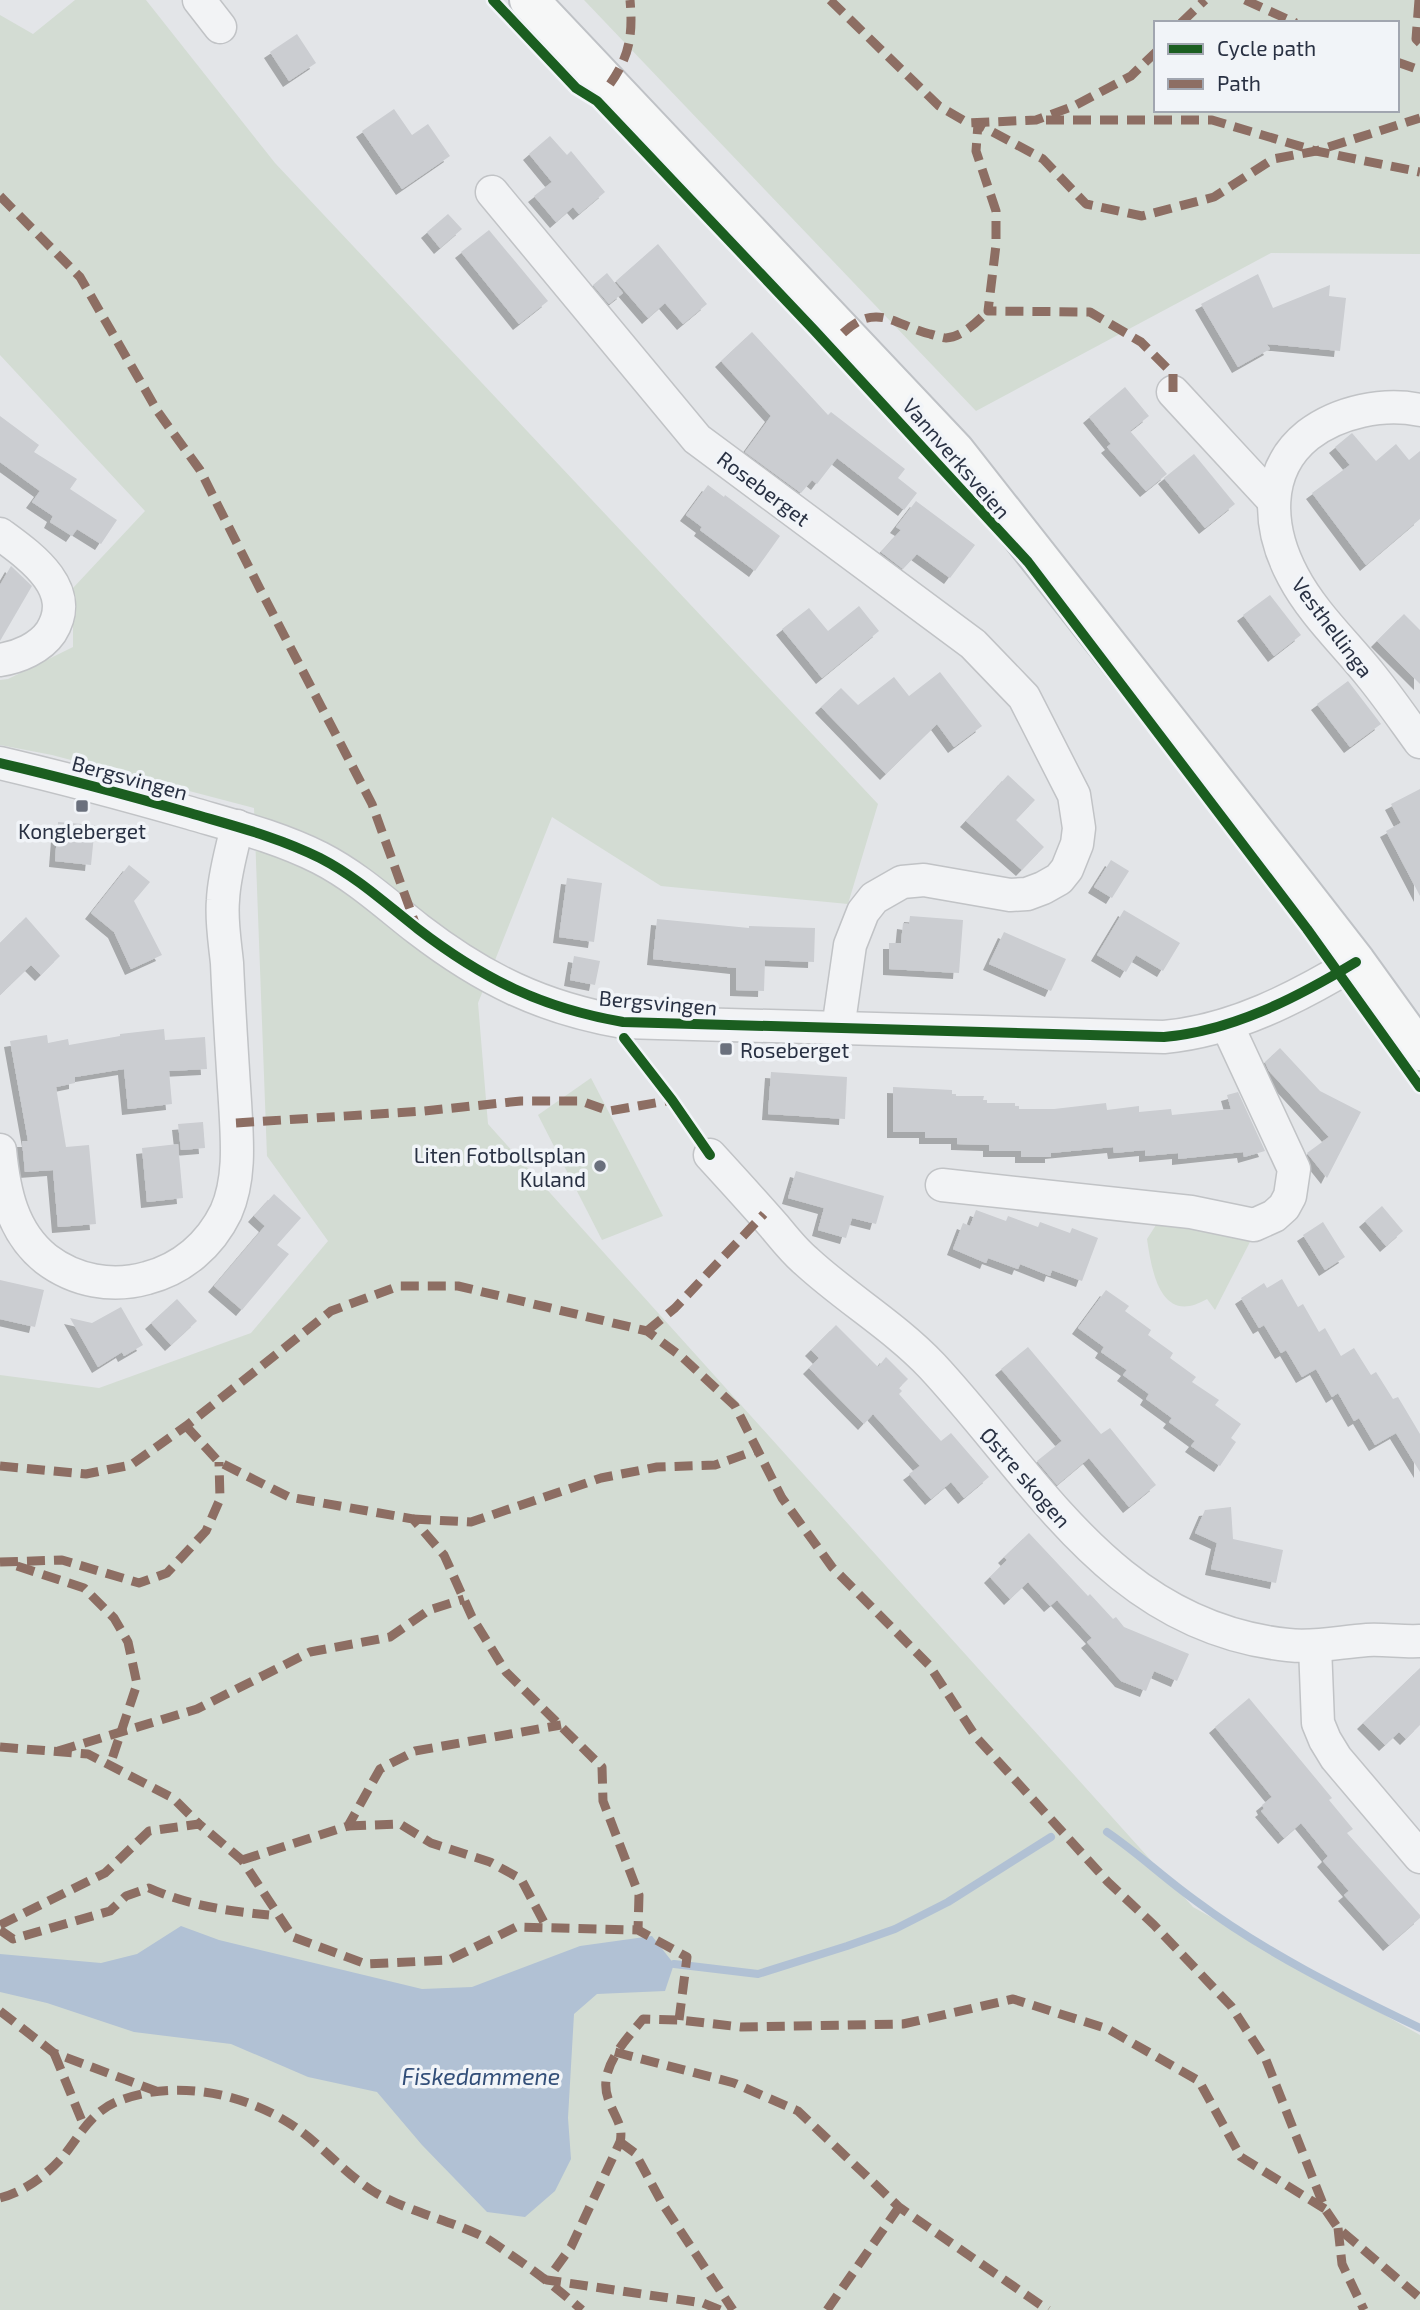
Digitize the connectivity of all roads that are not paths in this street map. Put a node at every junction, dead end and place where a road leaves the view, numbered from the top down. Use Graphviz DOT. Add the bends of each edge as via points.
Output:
graph roads {
  1 [pos="199,0"];
  2 [pos="530,0"];
  3 [pos="220,27"];
  4 [pos="492,192"];
  5 [pos="1173,391"];
  6 [pos="1420,410"];
  7 [pos="1273,500"];
  8 [pos="0,534"];
  9 [pos="0,660"];
  10 [pos="1420,742"];
  11 [pos="0,763"];
  12 [pos="237,827"];
  13 [pos="1356,962"];
  14 [pos="1227,1025"];
  15 [pos="838,1029"];
  16 [pos="1420,1051"];
  17 [pos="710,1155"];
  18 [pos="1,1163"];
  19 [pos="942,1185"];
  20 [pos="1420,1641"];
  21 [pos="1315,1646"];
  22 [pos="1420,1857"];
  1 -- 3 [label="street"];
  2 -- 13 [label="main road, Vannverksveien" via="955,452"];
  4 -- 15 [label="street, Roseberget" via="697,439 973,644 1024,696 1074,795 1077,844 1067,869 1043,888 1010,895 913,881 874,898 850,945"];
  5 -- 7 [label="street"];
  6 -- 7 [label="street" via="1373,408 1311,433 1281,469"];
  7 -- 10 [label="street, Vesthellinga" via="1293,577"];
  8 -- 9 [label="street" via="43,569 59,598 50,633 39,645"];
  11 -- 12 [label="street, Bergsvingen"];
  12 -- 15 [label="street, Bergsvingen" via="284,840 330,863 482,973 519,993 569,1011 623,1022"];
  12 -- 18 [label="street" via="223,900 237,1162 226,1211 215,1230 188,1259 159,1275 127,1282 80,1277 48,1260 26,1239 13,1218"];
  13 -- 14 [label="street, Bergsvingen"];
  13 -- 16 [label="main road, Vannverksveien"];
  14 -- 15 [label="street, Bergsvingen" via="1164,1037"];
  14 -- 19 [label="street" via="1294,1169 1290,1196 1274,1216 1254,1225 1191,1212"];
  17 -- 21 [label="street, Østre skogen" via="805,1261 932,1366 1098,1557 1158,1602 1206,1625 1259,1640"];
  20 -- 21 [label="street, Østre skogen"];
  21 -- 22 [label="street" via="1317,1713 1325,1741"];
}
